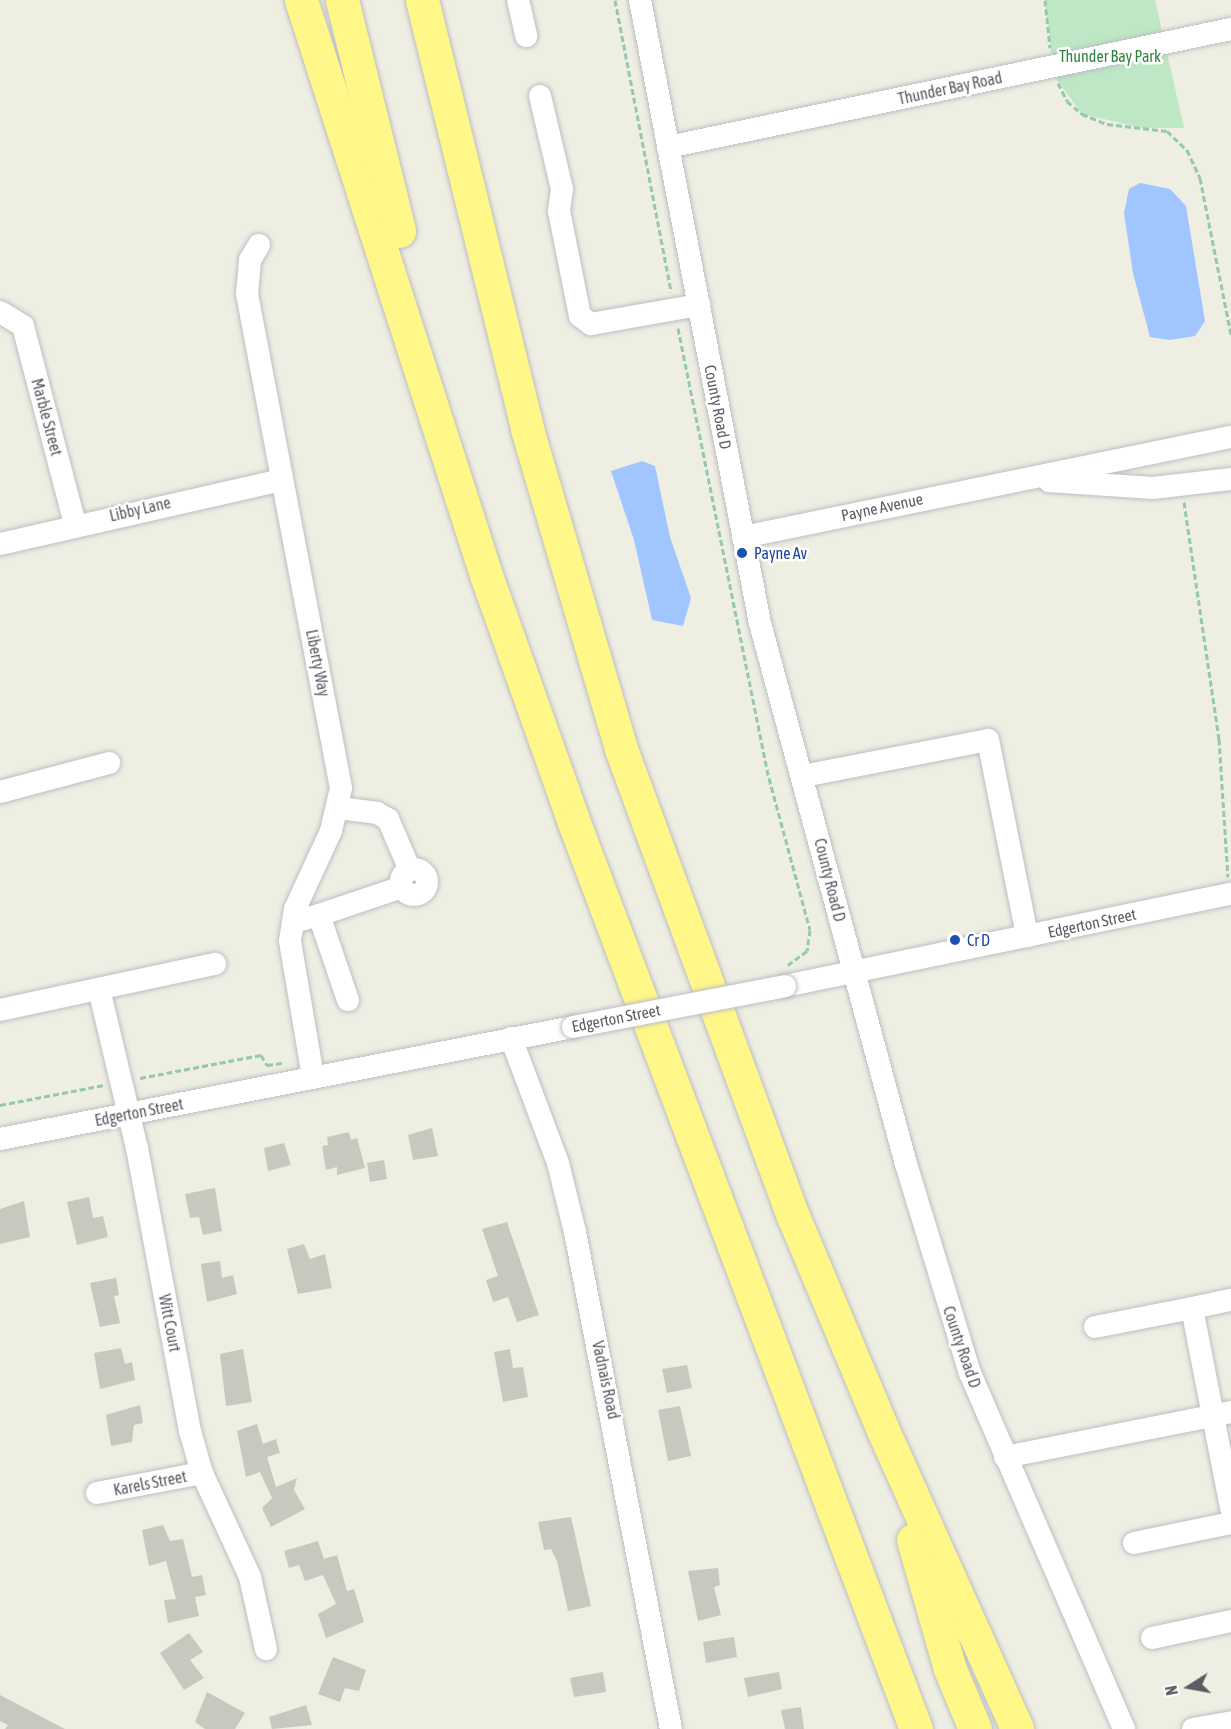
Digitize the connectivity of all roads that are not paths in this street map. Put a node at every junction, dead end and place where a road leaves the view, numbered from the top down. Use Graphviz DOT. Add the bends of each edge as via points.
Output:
graph roads {
  1 [pos="295,0"];
  2 [pos="301,0"];
  3 [pos="342,0"];
  4 [pos="422,0"];
  5 [pos="518,0"];
  6 [pos="640,0"];
  7 [pos="1231,29"];
  8 [pos="526,36"];
  9 [pos="326,74"];
  10 [pos="540,96"];
  11 [pos="668,147"];
  12 [pos="259,245"];
  13 [pos="699,304"];
  14 [pos="5,314"];
  15 [pos="1231,437"];
  16 [pos="1021,479"];
  17 [pos="1231,479"];
  18 [pos="282,480"];
  19 [pos="75,524"];
  20 [pos="743,537"];
  21 [pos="0,544"];
  22 [pos="486,575"];
  23 [pos="109,763"];
  24 [pos="803,776"];
  25 [pos="0,792"];
  26 [pos="338,808"];
  27 [pos="1230,889"];
  28 [pos="319,915"];
  29 [pos="293,922"];
  30 [pos="1027,936"];
  31 [pos="215,964"];
  32 [pos="853,972"];
  33 [pos="99,989"];
  34 [pos="348,1000"];
  35 [pos="0,1010"];
  36 [pos="511,1038"];
  37 [pos="311,1067"];
  38 [pos="129,1113"];
  39 [pos="0,1138"];
  40 [pos="1231,1300"];
  41 [pos="1192,1308"];
  42 [pos="1095,1327"];
  43 [pos="1222,1414"];
  44 [pos="882,1428"];
  45 [pos="1005,1457"];
  46 [pos="202,1473"];
  47 [pos="97,1493"];
  48 [pos="1231,1508"];
  49 [pos="1231,1523"];
  50 [pos="1134,1543"];
  51 [pos="1231,1621"];
  52 [pos="1152,1638"];
  53 [pos="266,1649"];
  54 [pos="1231,1722"];
  55 [pos="671,1729"];
  56 [pos="916,1729"];
  57 [pos="975,1729"];
  58 [pos="1017,1729"];
  59 [pos="1124,1729"];
  60 [pos="1193,1729"];
  1 -- 9 [label="highway"];
  2 -- 9 [label="highway"];
  3 -- 22 [label="highway"];
  4 -- 44 [label="highway" via="527,429 621,749 760,1130"];
  5 -- 8 [label="street"];
  6 -- 11 [label="street, County Road D"];
  7 -- 11 [label="street, Thunder Bay Road"];
  9 -- 22 [label="highway"];
  10 -- 13 [label="street" via="562,189 559,211 580,316 591,324"];
  11 -- 13 [label="street, County Road D"];
  12 -- 18 [label="street, Liberty Way" via="250,260 246,294"];
  13 -- 20 [label="street, County Road D"];
  14 -- 19 [label="street, Marble Street" via="26,336"];
  15 -- 16 [label="street, Payne Avenue"];
  16 -- 17 [label="street, Payne Avenue" via="1153,488"];
  16 -- 20 [label="street, Payne Avenue"];
  18 -- 19 [label="street, Libby Lane"];
  18 -- 26 [label="street, Liberty Way" via="338,764"];
  19 -- 21 [label="street, Libby Lane"];
  20 -- 24 [label="street, County Road D" via="760,623"];
  22 -- 56 [label="highway" via="573,820"];
  23 -- 25 [label="street"];
  24 -- 30 [label="street" via="988,740"];
  24 -- 32 [label="street, County Road D"];
  26 -- 28 [label="street" via="377,813 388,819 406,879"];
  26 -- 29 [label="street, Liberty Way"];
  27 -- 30 [label="street, Edgerton Street"];
  28 -- 29 [label="street"];
  28 -- 34 [label="street"];
  29 -- 37 [label="street, Liberty Way" via="292,967"];
  30 -- 32 [label="street, Edgerton Street"];
  31 -- 33 [label="street"];
  32 -- 36 [label="street, Edgerton Street, bridge" via="781,977"];
  32 -- 45 [label="street, County Road D" via="945,1296"];
  33 -- 35 [label="street"];
  33 -- 38 [label="street, Witt Court"];
  36 -- 37 [label="street, Edgerton Street"];
  36 -- 55 [label="street, Vadnais Road" via="558,1163 575,1232"];
  37 -- 38 [label="street, Edgerton Street"];
  38 -- 39 [label="street, Edgerton Street"];
  38 -- 46 [label="street, Witt Court"];
  40 -- 41 [label="street"];
  41 -- 42 [label="street"];
  41 -- 43 [label="street"];
  43 -- 45 [label="street"];
  43 -- 48 [label="street"];
  44 -- 57 [label="highway" via="950,1669"];
  44 -- 58 [label="highway"];
  45 -- 59 [label="street, County Road D"];
  46 -- 47 [label="street, Karels Street"];
  46 -- 53 [label="street, Witt Court" via="250,1576"];
  49 -- 50 [label="street"];
  51 -- 52 [label="street"];
  54 -- 60 [label="street"];
}
